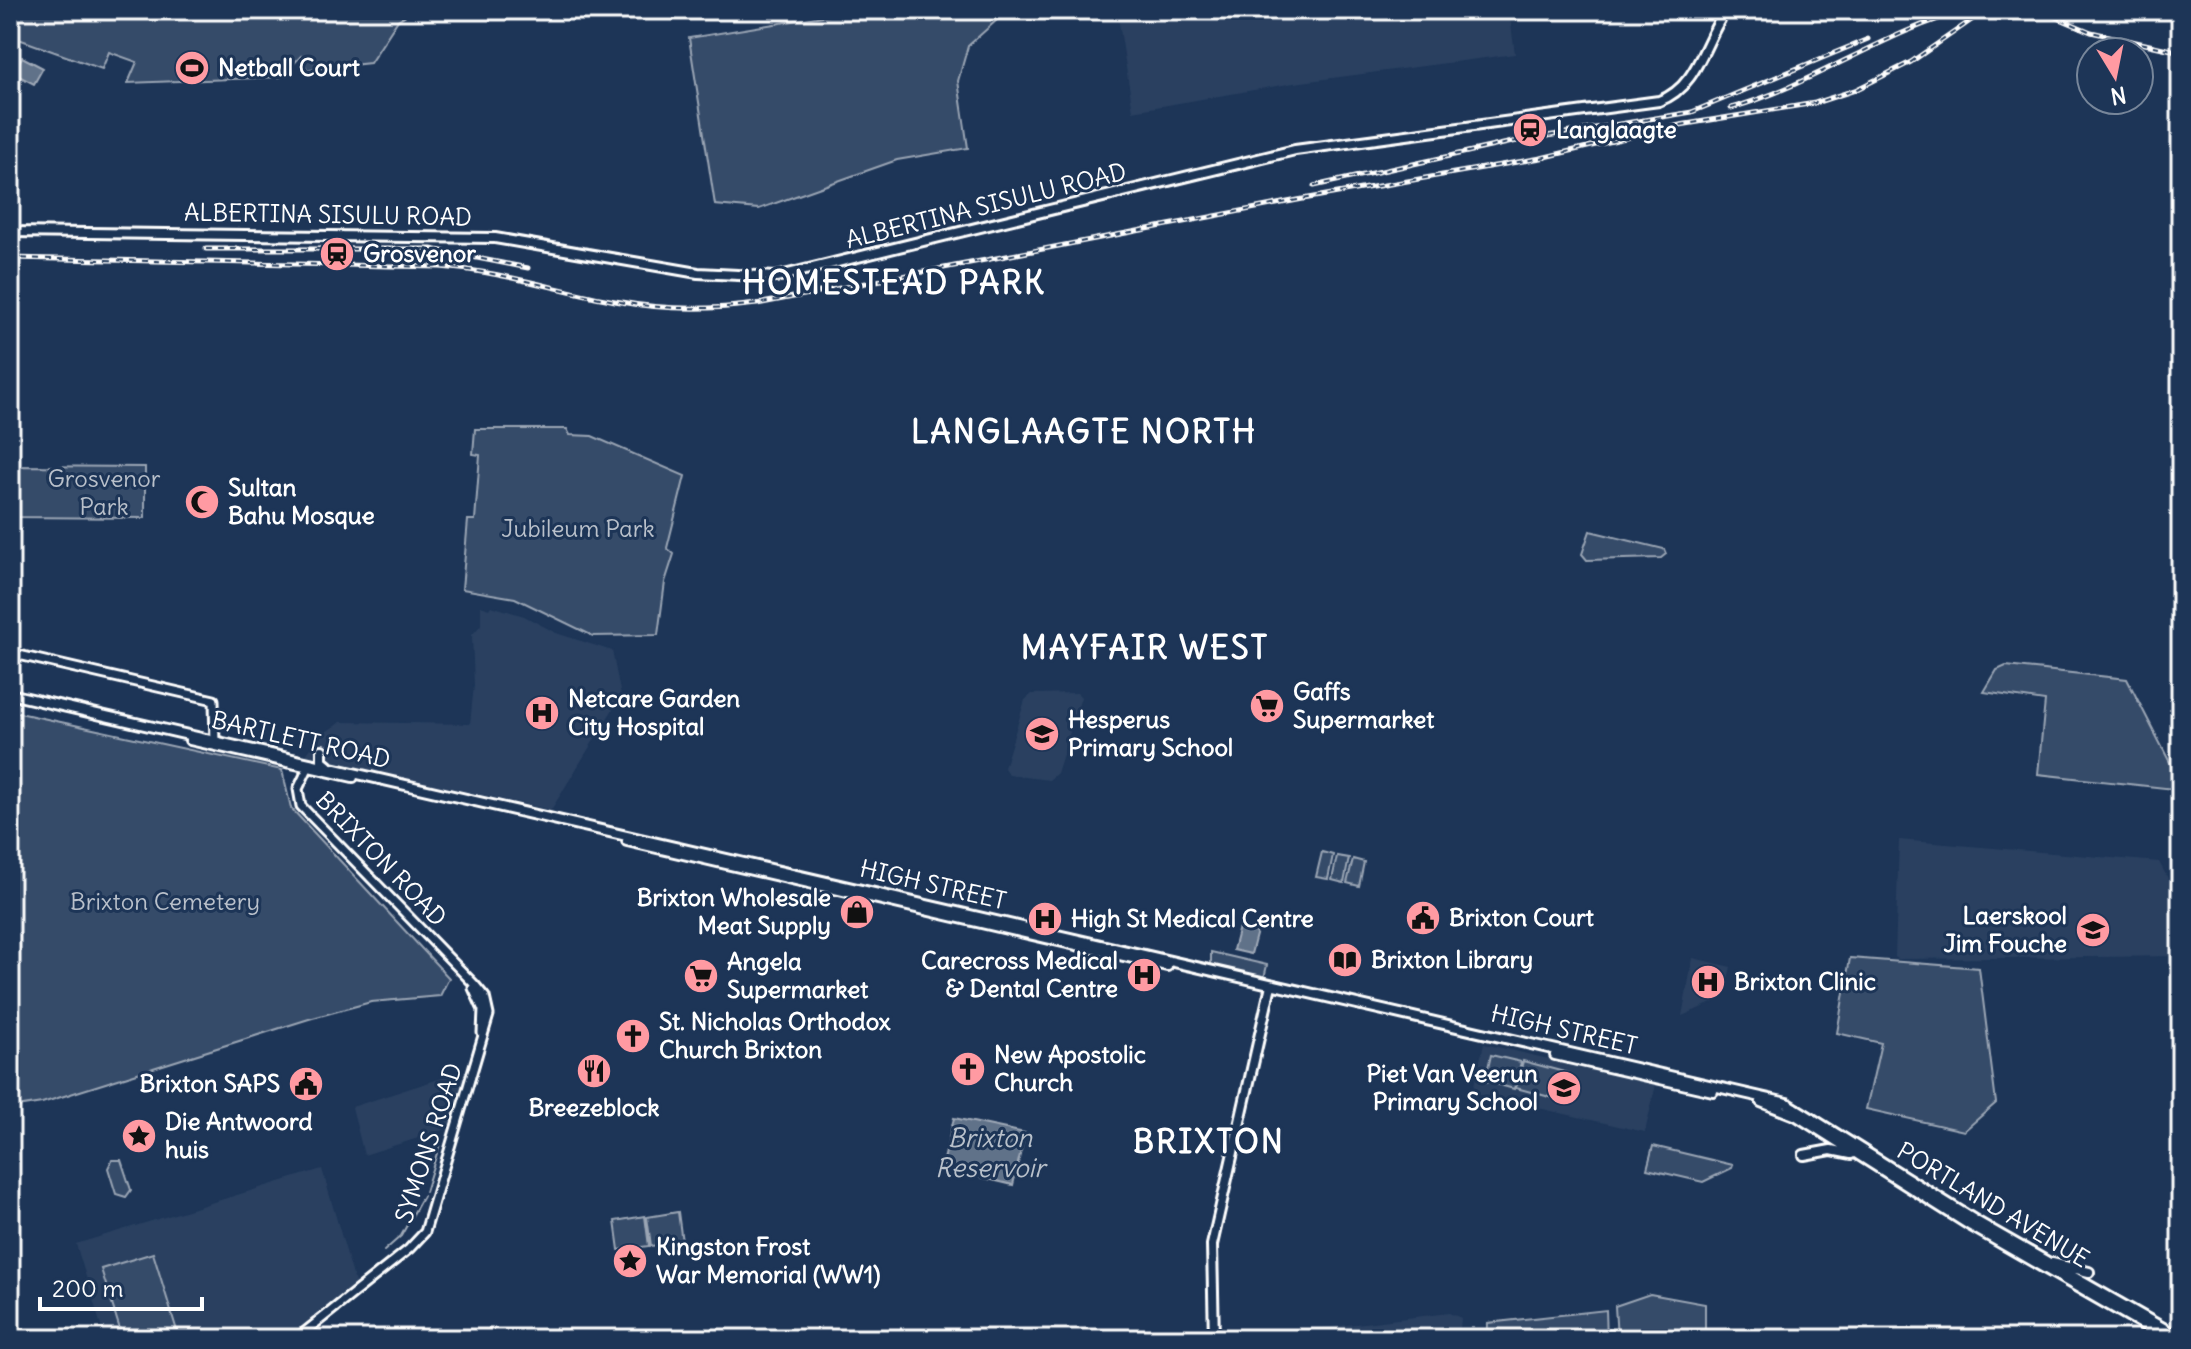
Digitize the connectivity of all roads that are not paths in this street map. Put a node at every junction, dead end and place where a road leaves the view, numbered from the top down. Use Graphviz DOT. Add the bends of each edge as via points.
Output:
graph roads {
  1 [pos="1726,10"];
  2 [pos="10,232"];
  3 [pos="10,653"];
  4 [pos="10,696"];
  5 [pos="215,743"];
  6 [pos="322,750"];
  7 [pos="309,765"];
  8 [pos="328,766"];
  9 [pos="583,828"];
  10 [pos="1271,987"];
  11 [pos="486,1010"];
  12 [pos="1786,1106"];
  13 [pos="1804,1155"];
  14 [pos="1874,1164"];
  15 [pos="2047,1262"];
  16 [pos="2089,1272"];
  17 [pos="2181,1338"];
  18 [pos="296,1339"];
  19 [pos="1214,1339"];
  20 [pos="2168,1339"];
  1 -- 2 [label="main road, ALBERTINA SISULU ROAD" via="1690,78 1659,101 1295,150 769,278 698,273 495,238"];
  3 -- 5 [label="main road" via="214,700"];
  4 -- 5 [label="main road, BARTLETT ROAD"];
  5 -- 7 [label="main road, BARTLETT ROAD"];
  6 -- 8 [label="main road"];
  7 -- 8 [label="main road, BARTLETT ROAD"];
  7 -- 9 [label="main road, BARTLETT ROAD"];
  7 -- 11 [label="main road, BRIXTON ROAD" via="298,789 301,806 483,994"];
  8 -- 9 [label="main road, BARTLETT ROAD"];
  9 -- 10 [label="main road, HIGH STREET"];
  10 -- 12 [label="main road, HIGH STREET"];
  10 -- 19 [label="main road" via="1212,1245"];
  11 -- 18 [label="main road, SYMONS ROAD" via="482,1045 425,1232"];
  12 -- 14 [label="main road, PORTLAND AVENUE"];
  12 -- 15 [label="main road, PORTLAND AVENUE"];
  13 -- 14 [label="main road" via="1840,1151"];
  14 -- 20 [label="main road, PORTLAND AVENUE"];
  15 -- 16 [label="main road"];
  15 -- 17 [label="main road, PORTLAND AVENUE"];
}
